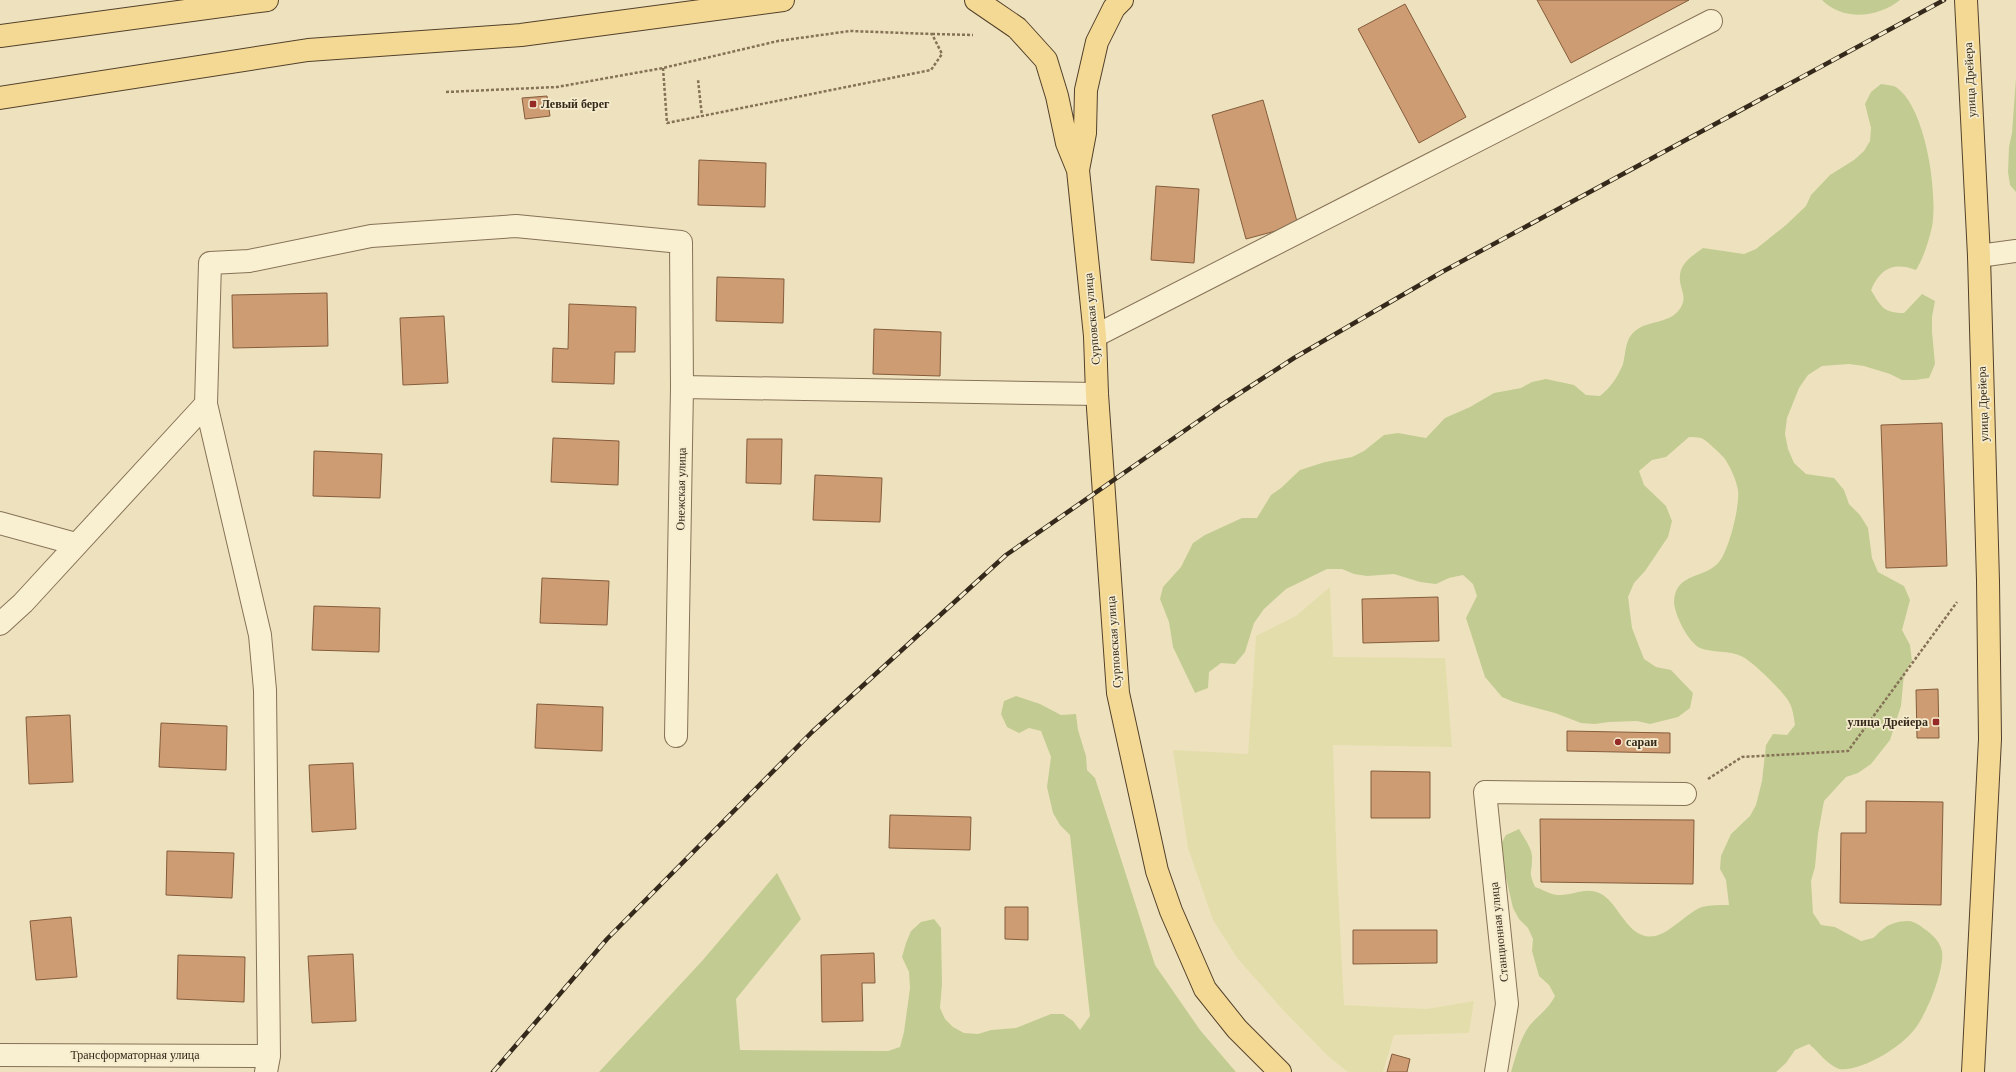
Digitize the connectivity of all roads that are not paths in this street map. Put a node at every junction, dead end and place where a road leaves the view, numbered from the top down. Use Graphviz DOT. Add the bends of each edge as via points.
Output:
graph roads {
  1 [pos="267,0"];
  2 [pos="784,0"];
  3 [pos="976,0"];
  4 [pos="1122,0"];
  5 [pos="1966,0"];
  6 [pos="1711,21"];
  7 [pos="0,36"];
  8 [pos="0,98"];
  9 [pos="1078,170"];
  10 [pos="2016,251"];
  11 [pos="1979,256"];
  12 [pos="1096,336"];
  13 [pos="682,387"];
  14 [pos="1097,394"];
  15 [pos="206,404"];
  16 [pos="0,523"];
  17 [pos="76,544"];
  18 [pos="0,624"];
  19 [pos="676,736"];
  20 [pos="1685,794"];
  21 [pos="0,1055"];
  22 [pos="268,1064"];
  23 [pos="1280,1072"];
  24 [pos="1496,1072"];
  25 [pos="1973,1072"];
  1 -- 7 [label="main road"];
  2 -- 8 [label="main road" via="521,35 308,50"];
  3 -- 9 [label="main road" via="1017,28 1046,60 1067,143"];
  4 -- 9 [label="main road" via="1114,8 1097,42 1086,90 1085,133"];
  5 -- 11 [label="main road, улица Дрейера"];
  6 -- 12 [label="street"];
  9 -- 12 [label="main road, Сурповская улица"];
  10 -- 11 [label="street"];
  11 -- 25 [label="main road, улица Дрейера" via="1990,739"];
  12 -- 14 [label="main road, Сурповская улица"];
  13 -- 14 [label="street"];
  13 -- 15 [label="street, Онежская улица" via="681,242 516,226 371,236 249,261 210,263"];
  13 -- 19 [label="street, Онежская улица"];
  14 -- 23 [label="main road, Сурповская улица" via="1118,693 1157,871 1171,911 1205,989 1237,1029"];
  15 -- 17 [label="street"];
  15 -- 22 [label="street" via="260,635 265,690"];
  16 -- 17 [label="street"];
  17 -- 18 [label="street"];
  20 -- 24 [label="street, Станционная улица" via="1485,792 1506,1004"];
  21 -- 22 [label="street, Трансформаторная улица"];
}
